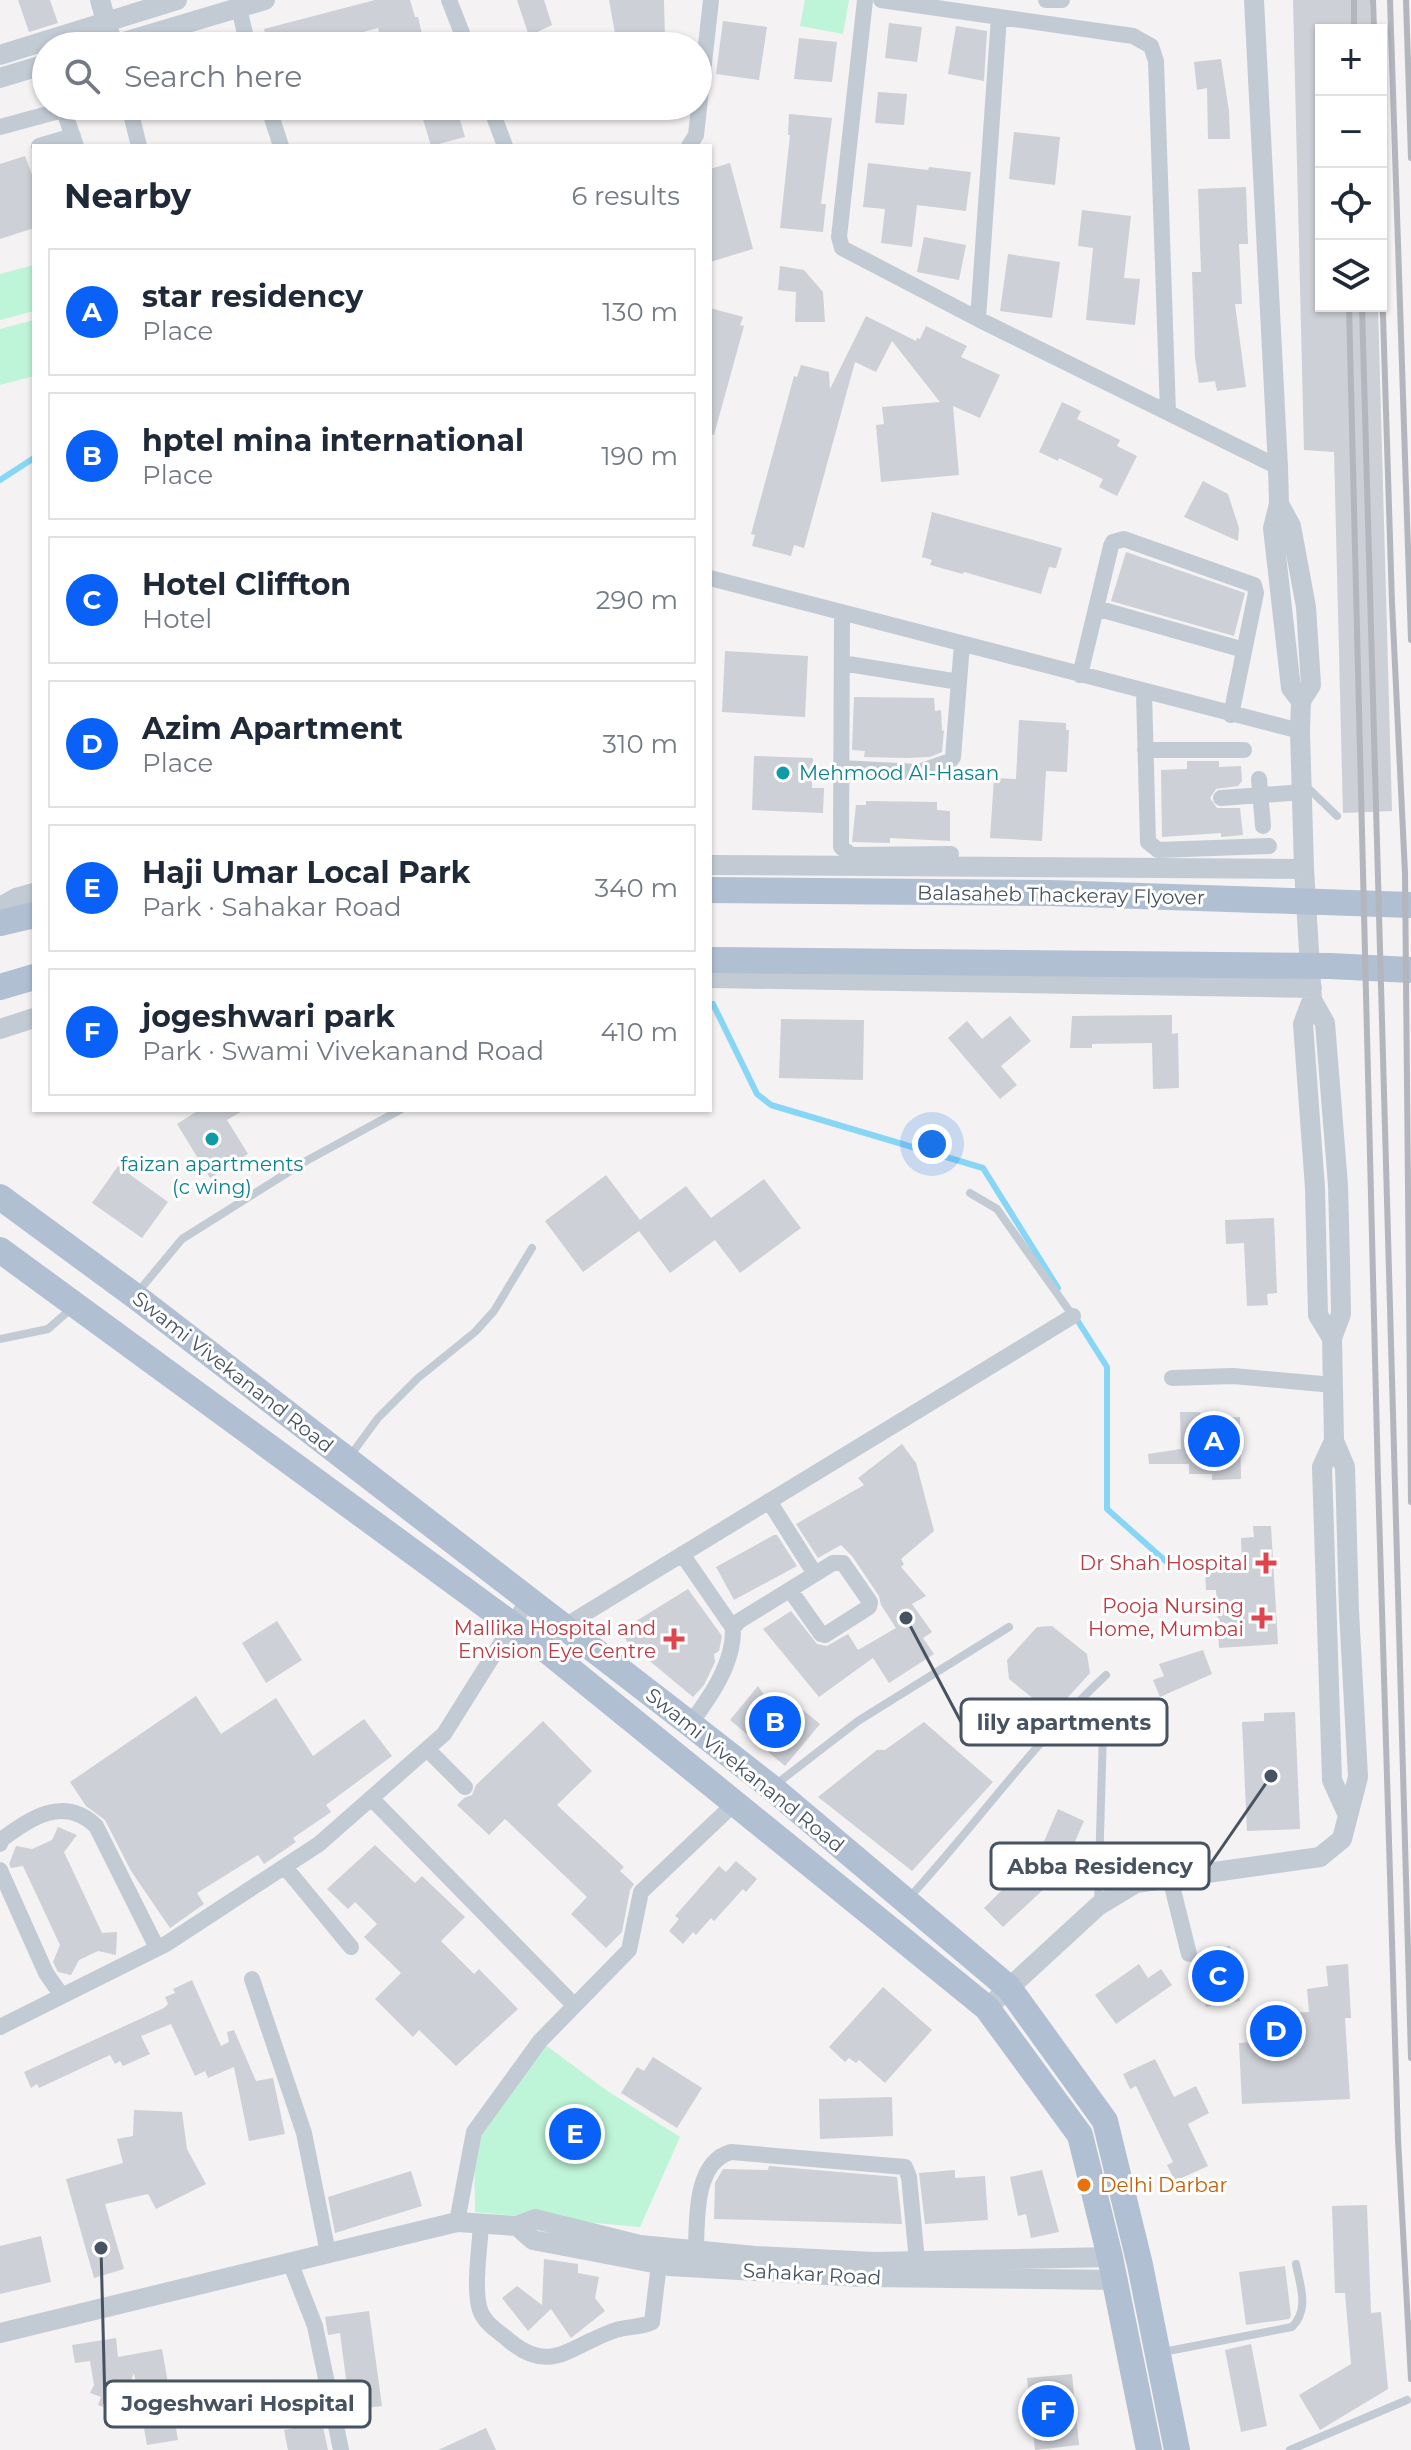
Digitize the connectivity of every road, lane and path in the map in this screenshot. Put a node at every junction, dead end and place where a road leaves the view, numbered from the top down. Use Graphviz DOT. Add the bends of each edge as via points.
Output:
graph roads {
  1 [pos="100,0"];
  2 [pos="177,0"];
  3 [pos="265,0"];
  4 [pos="449,0"];
  5 [pos="711,0"];
  6 [pos="865,0"];
  7 [pos="881,0"];
  8 [pos="1046,0"];
  9 [pos="1062,0"];
  10 [pos="1254,0"];
  11 [pos="238,4"];
  12 [pos="200,9"];
  13 [pos="999,17"];
  14 [pos="106,22"];
  15 [pos="74,32"];
  16 [pos="108,32"];
  17 [pos="145,32"];
  18 [pos="245,32"];
  19 [pos="462,32"];
  20 [pos="707,32"];
  21 [pos="32,45"];
  22 [pos="0,55"];
  23 [pos="32,68"];
  24 [pos="0,78"];
  25 [pos="32,118"];
  26 [pos="67,120"];
  27 [pos="132,120"];
  28 [pos="273,120"];
  29 [pos="495,120"];
  30 [pos="698,120"];
  31 [pos="0,127"];
  32 [pos="75,141"];
  33 [pos="53,144"];
  34 [pos="138,144"];
  35 [pos="280,144"];
  36 [pos="504,144"];
  37 [pos="690,144"];
  38 [pos="978,319"];
  39 [pos="1168,413"];
  40 [pos="1278,467"];
  41 [pos="712,579"];
  42 [pos="1096,608"];
  43 [pos="842,613"];
  44 [pos="962,644"];
  45 [pos="1244,650"];
  46 [pos="842,663"];
  47 [pos="1080,675"];
  48 [pos="959,682"];
  49 [pos="1144,692"];
  50 [pos="1231,715"];
  51 [pos="1300,731"];
  52 [pos="1145,750"];
  53 [pos="1244,750"];
  54 [pos="840,768"];
  55 [pos="1260,787"];
  56 [pos="1303,788"];
  57 [pos="1221,798"];
  58 [pos="1337,816"];
  59 [pos="1263,826"];
  60 [pos="1269,846"];
  61 [pos="951,854"];
  62 [pos="712,865"];
  63 [pos="1304,869"];
  64 [pos="712,890"];
  65 [pos="32,894"];
  66 [pos="1411,905"];
  67 [pos="0,907"];
  68 [pos="32,915"];
  69 [pos="0,923"];
  70 [pos="712,960"];
  71 [pos="1411,970"];
  72 [pos="32,978"];
  73 [pos="712,978"];
  74 [pos="0,987"];
  75 [pos="1312,994"];
  76 [pos="32,1019"];
  77 [pos="0,1029"];
  78 [pos="396,1112"];
  79 [pos="1336,1155"];
  80 [pos="1312,1156"];
  81 [pos="970,1193"];
  82 [pos="0,1197"];
  83 [pos="532,1248"];
  84 [pos="0,1250"];
  85 [pos="1316,1261"];
  86 [pos="1340,1261"];
  87 [pos="135,1296"];
  88 [pos="76,1305"];
  89 [pos="1073,1316"];
  90 [pos="1332,1338"];
  91 [pos="0,1339"];
  92 [pos="1172,1378"];
  93 [pos="1333,1385"];
  94 [pos="1334,1441"];
  95 [pos="347,1460"];
  96 [pos="769,1501"];
  97 [pos="1324,1528"];
  98 [pos="1347,1529"];
  99 [pos="682,1554"];
  100 [pos="815,1574"];
  101 [pos="790,1590"];
  102 [pos="528,1600"];
  103 [pos="513,1625"];
  104 [pos="563,1627"];
  105 [pos="1009,1627"];
  106 [pos="733,1628"];
  107 [pos="540,1645"];
  108 [pos="1352,1663"];
  109 [pos="1329,1665"];
  110 [pos="1106,1675"];
  111 [pos="690,1724"];
  112 [pos="1103,1732"];
  113 [pos="427,1749"];
  114 [pos="465,1787"];
  115 [pos="772,1788"];
  116 [pos="371,1798"];
  117 [pos="735,1803"];
  118 [pos="1347,1813"];
  119 [pos="0,1844"];
  120 [pos="285,1867"];
  121 [pos="0,1870"];
  122 [pos="1170,1878"];
  123 [pos="906,1902"];
  124 [pos="1098,1906"];
  125 [pos="351,1947"];
  126 [pos="157,1948"];
  127 [pos="1189,1954"];
  128 [pos="252,1979"];
  129 [pos="1009,1988"];
  130 [pos="62,1996"];
  131 [pos="574,2005"];
  132 [pos="987,2008"];
  133 [pos="0,2027"];
  134 [pos="457,2222"];
  135 [pos="481,2224"];
  136 [pos="517,2226"];
  137 [pos="696,2251"];
  138 [pos="328,2253"];
  139 [pos="290,2262"];
  140 [pos="659,2264"];
  141 [pos="754,2264"];
  142 [pos="1296,2264"];
  143 [pos="1112,2268"];
  144 [pos="917,2270"];
  145 [pos="0,2333"];
  146 [pos="1158,2353"];
  147 [pos="1407,2400"];
  148 [pos="341,2450"];
  149 [pos="1149,2450"];
  150 [pos="1177,2450"];
  151 [pos="1290,2450"];
  1 -- 14 [label="street"];
  2 -- 14 [label="street"];
  3 -- 11 [label="street"];
  4 -- 19 [label="street"];
  5 -- 20 [label="street"];
  6 -- 38 [label="street" via="839,237 842,248"];
  7 -- 13 [label="street"];
  8 -- 9 [label="street"];
  10 -- 40 [label="street"];
  11 -- 12 [label="street"];
  11 -- 18 [label="street"];
  12 -- 17 [label="street"];
  13 -- 38 [label="street"];
  13 -- 39 [label="street" via="1133,36 1151,46 1156,61"];
  14 -- 15 [label="street"];
  14 -- 16 [label="street"];
  21 -- 22 [label="street"];
  23 -- 24 [label="street"];
  25 -- 31 [label="street"];
  26 -- 32 [label="street"];
  27 -- 34 [label="street"];
  28 -- 35 [label="street"];
  29 -- 36 [label="street"];
  30 -- 37 [label="street"];
  32 -- 33 [label="street"];
  38 -- 39 [label="street"];
  39 -- 40 [label="street"];
  40 -- 51 [label="street" via="1279,504 1273,528 1291,688 1301,701"];
  41 -- 43 [label="street"];
  42 -- 45 [label="street"];
  42 -- 45 [label="street" via="1111,546 1124,539 1254,585"];
  42 -- 47 [label="street"];
  43 -- 44 [label="street"];
  43 -- 46 [label="street"];
  44 -- 47 [label="street"];
  44 -- 48 [label="street"];
  45 -- 50 [label="street"];
  46 -- 48 [label="street"];
  46 -- 54 [label="street"];
  47 -- 49 [label="street"];
  48 -- 54 [label="street" via="950,761 919,772"];
  49 -- 50 [label="street"];
  49 -- 52 [label="street"];
  50 -- 51 [label="street"];
  51 -- 56 [label="street"];
  52 -- 53 [label="street"];
  52 -- 60 [label="street" via="1146,837 1152,847"];
  54 -- 61 [label="street" via="839,840 846,853"];
  55 -- 56 [label="street"];
  55 -- 57 [label="street"];
  55 -- 59 [label="street"];
  56 -- 58 [label="lane"];
  56 -- 63 [label="street"];
  62 -- 63 [label="street"];
  63 -- 75 [label="street"];
  64 -- 66 [label="main road, Balasaheb Thackeray Flyover" via="1050,893"];
  65 -- 67 [label="street"];
  68 -- 69 [label="main road"];
  70 -- 71 [label="main road"];
  72 -- 74 [label="main road"];
  73 -- 75 [label="street"];
  75 -- 79 [label="street" via="1325,1023"];
  75 -- 80 [label="street" via="1303,1024"];
  76 -- 77 [label="street"];
  78 -- 87 [label="lane" via="182,1239"];
  79 -- 80 [label="street"];
  79 -- 86 [label="street"];
  80 -- 85 [label="street"];
  81 -- 89 [label="lane" via="997,1209"];
  82 -- 87 [label="main road, Swami Vivekanand Road"];
  83 -- 95 [label="lane" via="494,1311 378,1418"];
  84 -- 88 [label="main road, Swami Vivekanand Road"];
  85 -- 86 [label="street"];
  85 -- 90 [label="street" via="1318,1315"];
  86 -- 90 [label="street" via="1341,1314"];
  87 -- 95 [label="main road, Swami Vivekanand Road"];
  88 -- 91 [label="lane" via="48,1329"];
  88 -- 103 [label="main road, Swami Vivekanand Road"];
  89 -- 96 [label="street"];
  90 -- 93 [label="street"];
  92 -- 93 [label="street" via="1233,1376"];
  93 -- 94 [label="street"];
  94 -- 97 [label="street" via="1322,1467"];
  94 -- 98 [label="street" via="1345,1467"];
  95 -- 102 [label="main road, Swami Vivekanand Road"];
  96 -- 99 [label="street"];
  96 -- 100 [label="street"];
  97 -- 98 [label="street"];
  97 -- 109 [label="street"];
  98 -- 108 [label="street"];
  99 -- 104 [label="street"];
  99 -- 106 [label="street"];
  100 -- 101 [label="street"];
  100 -- 101 [label="street" via="843,1563 869,1607 825,1635"];
  101 -- 106 [label="street"];
  102 -- 103 [label="street"];
  102 -- 104 [label="main road, Swami Vivekanand Road"];
  103 -- 107 [label="main road, Swami Vivekanand Road"];
  103 -- 113 [label="street" via="444,1734"];
  104 -- 107 [label="street"];
  104 -- 111 [label="main road, Swami Vivekanand Road"];
  105 -- 115 [label="lane" via="858,1721"];
  106 -- 111 [label="street" via="732,1650 721,1675"];
  107 -- 117 [label="main road, Swami Vivekanand Road"];
  108 -- 109 [label="street"];
  108 -- 118 [label="street" via="1358,1777"];
  109 -- 118 [label="street" via="1332,1780"];
  110 -- 123 [label="lane" via="1043,1737"];
  111 -- 115 [label="main road, Swami Vivekanand Road"];
  112 -- 124 [label="lane"];
  113 -- 114 [label="street"];
  113 -- 116 [label="street"];
  115 -- 123 [label="main road, Swami Vivekanand Road"];
  116 -- 120 [label="street"];
  116 -- 131 [label="street"];
  117 -- 131 [label="street" via="641,1892 629,1950"];
  117 -- 132 [label="main road, Swami Vivekanand Road"];
  118 -- 122 [label="street" via="1342,1839 1320,1857"];
  119 -- 126 [label="street" via="30,1818 63,1811 87,1817"];
  120 -- 125 [label="street"];
  120 -- 126 [label="street"];
  121 -- 130 [label="street" via="46,1973"];
  122 -- 124 [label="street" via="1136,1883"];
  122 -- 127 [label="street"];
  123 -- 129 [label="main road, Swami Vivekanand Road"];
  124 -- 129 [label="street"];
  126 -- 130 [label="street"];
  128 -- 138 [label="street" via="304,2133"];
  129 -- 132 [label="street"];
  129 -- 146 [label="main road, Swami Vivekanand Road" via="1105,2121"];
  130 -- 133 [label="street"];
  131 -- 134 [label="street" via="540,2041 474,2132"];
  132 -- 143 [label="main road, Swami Vivekanand Road" via="1080,2135"];
  134 -- 135 [label="street, Sahakar Road"];
  134 -- 138 [label="street, Sahakar Road"];
  135 -- 136 [label="street, Sahakar Road"];
  135 -- 140 [label="street" via="480,2311 533,2357 557,2357 620,2329 652,2322"];
  136 -- 137 [label="street, Sahakar Road" via="535,2219 640,2245"];
  136 -- 140 [label="street, Sahakar Road" via="533,2240"];
  137 -- 141 [label="street, Sahakar Road"];
  137 -- 144 [label="street" via="706,2176 716,2158 731,2152 905,2167"];
  138 -- 139 [label="street, Sahakar Road"];
  139 -- 145 [label="street, Sahakar Road"];
  139 -- 148 [label="street" via="315,2326"];
  140 -- 141 [label="street, Sahakar Road"];
  141 -- 144 [label="street, Sahakar Road"];
  142 -- 146 [label="lane" via="1304,2308 1292,2327"];
  143 -- 144 [label="street, Sahakar Road"];
  143 -- 149 [label="main road, Swami Vivekanand Road"];
  146 -- 150 [label="main road, Swami Vivekanand Road"];
  147 -- 151 [label="lane"];
}
